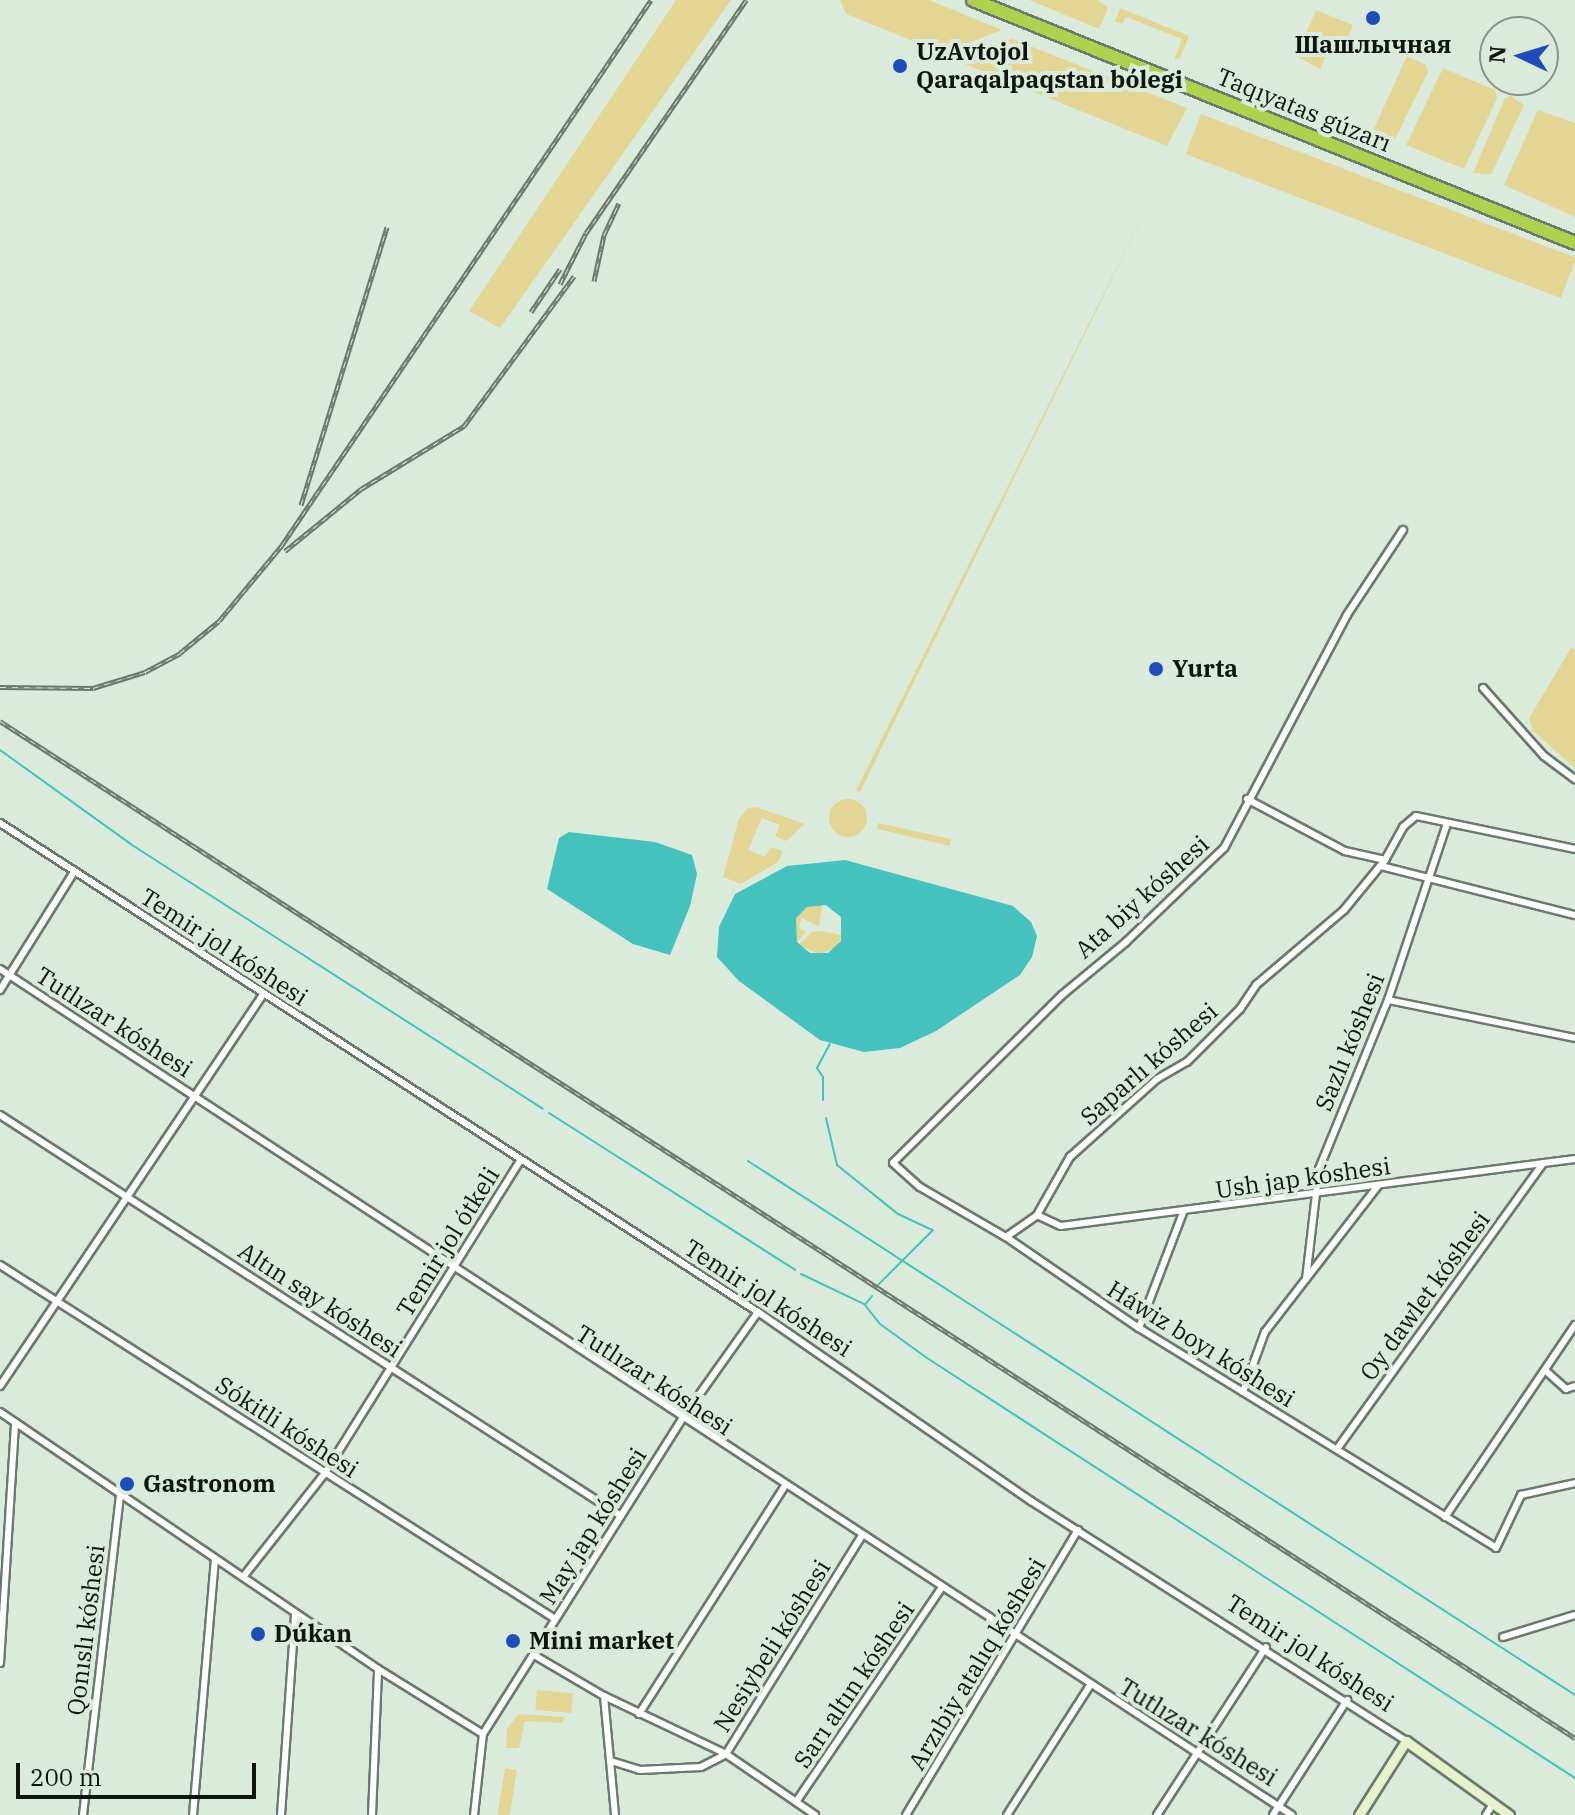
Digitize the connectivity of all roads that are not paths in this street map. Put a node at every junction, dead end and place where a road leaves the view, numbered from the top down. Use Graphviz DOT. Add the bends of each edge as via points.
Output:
graph roads {
  1 [pos="973,0"];
  2 [pos="1575,243"];
  3 [pos="1403,530"];
  4 [pos="1483,688"];
  5 [pos="1575,779"];
  6 [pos="1247,799"];
  7 [pos="0,823"];
  8 [pos="1447,824"];
  9 [pos="1575,849"];
  10 [pos="1383,863"];
  11 [pos="74,872"];
  12 [pos="1427,880"];
  13 [pos="1575,915"];
  14 [pos="0,969"];
  15 [pos="10,975"];
  16 [pos="0,990"];
  17 [pos="262,996"];
  18 [pos="1388,1000"];
  19 [pos="1575,1038"];
  20 [pos="193,1095"];
  21 [pos="0,1115"];
  22 [pos="1575,1159"];
  23 [pos="519,1162"];
  24 [pos="893,1163"];
  25 [pos="1543,1163"];
  26 [pos="1378,1186"];
  27 [pos="1320,1191"];
  28 [pos="127,1197"];
  29 [pos="1183,1213"];
  30 [pos="1037,1215"];
  31 [pos="1006,1237"];
  32 [pos="0,1265"];
  33 [pos="452,1268"];
  34 [pos="1306,1279"];
  35 [pos="57,1301"];
  36 [pos="758,1312"];
  37 [pos="1575,1325"];
  38 [pos="1139,1328"];
  39 [pos="390,1368"];
  40 [pos="1546,1371"];
  41 [pos="0,1386"];
  42 [pos="1575,1386"];
  43 [pos="1243,1392"];
  44 [pos="0,1412"];
  45 [pos="682,1419"];
  46 [pos="15,1422"];
  47 [pos="1337,1449"];
  48 [pos="325,1473"];
  49 [pos="1575,1483"];
  50 [pos="784,1487"];
  51 [pos="120,1497"];
  52 [pos="621,1516"];
  53 [pos="1445,1517"];
  54 [pos="1078,1530"];
  55 [pos="861,1537"];
  56 [pos="215,1560"];
  57 [pos="243,1577"];
  58 [pos="941,1589"];
  59 [pos="295,1613"];
  60 [pos="1575,1615"];
  61 [pos="555,1619"];
  62 [pos="1503,1637"];
  63 [pos="1016,1638"];
  64 [pos="1266,1647"];
  65 [pos="534,1655"];
  66 [pos="0,1663"];
  67 [pos="378,1669"];
  68 [pos="1090,1685"];
  69 [pos="604,1696"];
  70 [pos="1347,1700"];
  71 [pos="639,1714"];
  72 [pos="483,1734"];
  73 [pos="1406,1741"];
  74 [pos="1200,1752"];
  75 [pos="726,1754"];
  76 [pos="611,1761"];
  77 [pos="796,1802"];
  78 [pos="1493,1804"];
  79 [pos="1279,1806"];
  80 [pos="83,1815"];
  81 [pos="193,1815"];
  82 [pos="281,1815"];
  83 [pos="372,1815"];
  84 [pos="474,1815"];
  85 [pos="615,1815"];
  86 [pos="815,1815"];
  87 [pos="906,1815"];
  88 [pos="1007,1815"];
  89 [pos="1157,1815"];
  90 [pos="1273,1815"];
  91 [pos="1292,1815"];
  92 [pos="1359,1815"];
  93 [pos="1486,1815"];
  94 [pos="1509,1815"];
  1 -- 2 [label="highway, Taqıyatas gúzarı"];
  3 -- 6 [label="street, Ata biy kóshesi" via="1347,615"];
  4 -- 5 [label="street" via="1544,756"];
  6 -- 10 [label="street" via="1321,841"];
  6 -- 24 [label="street, Ata biy kóshesi" via="1224,848 1062,995"];
  7 -- 11 [label="street, Temir jol kóshesi"];
  8 -- 9 [label="street"];
  8 -- 10 [label="street, Saparlı kóshesi" via="1416,816 1403,827"];
  8 -- 12 [label="street, Sazlı kóshesi"];
  10 -- 12 [label="street"];
  10 -- 30 [label="street, Saparlı kóshesi" via="1344,910 1256,985 1240,1009 1187,1062 1157,1079 1070,1157"];
  11 -- 15 [label="street"];
  11 -- 17 [label="street, Temir jol kóshesi"];
  12 -- 13 [label="street"];
  12 -- 18 [label="street, Sazlı kóshesi"];
  14 -- 15 [label="street, Tutlızar kóshesi"];
  15 -- 16 [label="street"];
  15 -- 20 [label="street, Tutlızar kóshesi"];
  17 -- 20 [label="street"];
  17 -- 23 [label="street, Temir jol kóshesi"];
  18 -- 19 [label="street"];
  18 -- 27 [label="street, Sazlı kóshesi" via="1327,1144"];
  20 -- 28 [label="street"];
  20 -- 33 [label="street, Tutlızar kóshesi"];
  21 -- 28 [label="street, Altın say kóshesi"];
  22 -- 25 [label="street, Ush jap kóshesi"];
  23 -- 33 [label="street, Temir jol ótkeli"];
  23 -- 36 [label="street, Temir jol kóshesi"];
  24 -- 31 [label="street, Háwiz boyı kóshesi" via="920,1187"];
  25 -- 26 [label="street, Ush jap kóshesi"];
  25 -- 47 [label="street, Oy dawlet kóshesi"];
  26 -- 27 [label="street, Ush jap kóshesi"];
  26 -- 34 [label="street, Sazlı kóshesi"];
  27 -- 29 [label="street, Ush jap kóshesi"];
  27 -- 34 [label="street, Sazlı kóshesi"];
  28 -- 35 [label="street"];
  28 -- 39 [label="street, Altın say kóshesi"];
  29 -- 30 [label="street, Ush jap kóshesi" via="1061,1226"];
  29 -- 38 [label="street"];
  30 -- 31 [label="street, Saparlı kóshesi"];
  31 -- 38 [label="street, Háwiz boyı kóshesi"];
  32 -- 35 [label="street, Sókitli kóshesi"];
  33 -- 39 [label="street, Temir jol ótkeli"];
  33 -- 45 [label="street, Tutlızar kóshesi"];
  34 -- 43 [label="street, Sazlı kóshesi" via="1265,1332"];
  35 -- 41 [label="street"];
  35 -- 48 [label="street, Sókitli kóshesi"];
  36 -- 45 [label="street, May jap kóshesi"];
  36 -- 54 [label="street, Temir jol kóshesi"];
  37 -- 40 [label="street"];
  38 -- 43 [label="street, Háwiz boyı kóshesi"];
  39 -- 48 [label="street, Temir jol ótkeli"];
  39 -- 52 [label="street, Altın say kóshesi"];
  40 -- 42 [label="street" via="1566,1389"];
  40 -- 53 [label="street"];
  43 -- 47 [label="street, Háwiz boyı kóshesi"];
  44 -- 46 [label="street"];
  45 -- 50 [label="street, Tutlızar kóshesi"];
  45 -- 52 [label="street, May jap kóshesi"];
  46 -- 51 [label="street"];
  46 -- 66 [label="street"];
  47 -- 53 [label="street, Háwiz boyı kóshesi"];
  48 -- 57 [label="street, Temir jol ótkeli"];
  48 -- 61 [label="street, Sókitli kóshesi"];
  49 -- 53 [label="street, Háwiz boyı kóshesi" via="1521,1495 1496,1548"];
  50 -- 55 [label="street, Tutlızar kóshesi"];
  50 -- 71 [label="street"];
  51 -- 56 [label="street"];
  51 -- 80 [label="street, Qonıslı kóshesi"];
  52 -- 61 [label="street, May jap kóshesi"];
  54 -- 63 [label="street, Arzıbiy atalıq kóshesi"];
  54 -- 64 [label="street, Temir jol kóshesi"];
  55 -- 58 [label="street, Tutlızar kóshesi"];
  55 -- 75 [label="street, Nesiybeli kóshesi"];
  56 -- 57 [label="street"];
  56 -- 81 [label="street"];
  57 -- 59 [label="street"];
  58 -- 63 [label="street, Tutlızar kóshesi"];
  58 -- 77 [label="street, Sarı altın kóshesi"];
  59 -- 67 [label="street"];
  59 -- 82 [label="street"];
  60 -- 62 [label="street"];
  61 -- 65 [label="street, May jap kóshesi"];
  63 -- 68 [label="street, Tutlızar kóshesi"];
  63 -- 87 [label="street, Arzıbiy atalıq kóshesi"];
  64 -- 70 [label="street, Temir jol kóshesi"];
  64 -- 74 [label="street"];
  65 -- 69 [label="street"];
  65 -- 72 [label="street, May jap kóshesi"];
  67 -- 72 [label="street"];
  67 -- 83 [label="street"];
  68 -- 74 [label="street, Tutlızar kóshesi"];
  68 -- 88 [label="street"];
  69 -- 71 [label="street"];
  69 -- 76 [label="street"];
  70 -- 73 [label="street, Temir jol kóshesi"];
  70 -- 79 [label="street"];
  71 -- 75 [label="street"];
  72 -- 84 [label="street, May jap kóshesi"];
  73 -- 78 [label="street, Temir jol kóshesi"];
  73 -- 92 [label="street"];
  74 -- 79 [label="street, Tutlızar kóshesi"];
  74 -- 89 [label="street"];
  75 -- 76 [label="street, Nesiybeli kóshesi" via="701,1767 640,1770"];
  75 -- 77 [label="street"];
  76 -- 85 [label="street"];
  77 -- 86 [label="street"];
  78 -- 93 [label="street"];
  78 -- 94 [label="street, Temir jol kóshesi"];
  79 -- 90 [label="street"];
  79 -- 91 [label="street, Tutlızar kóshesi"];
}
